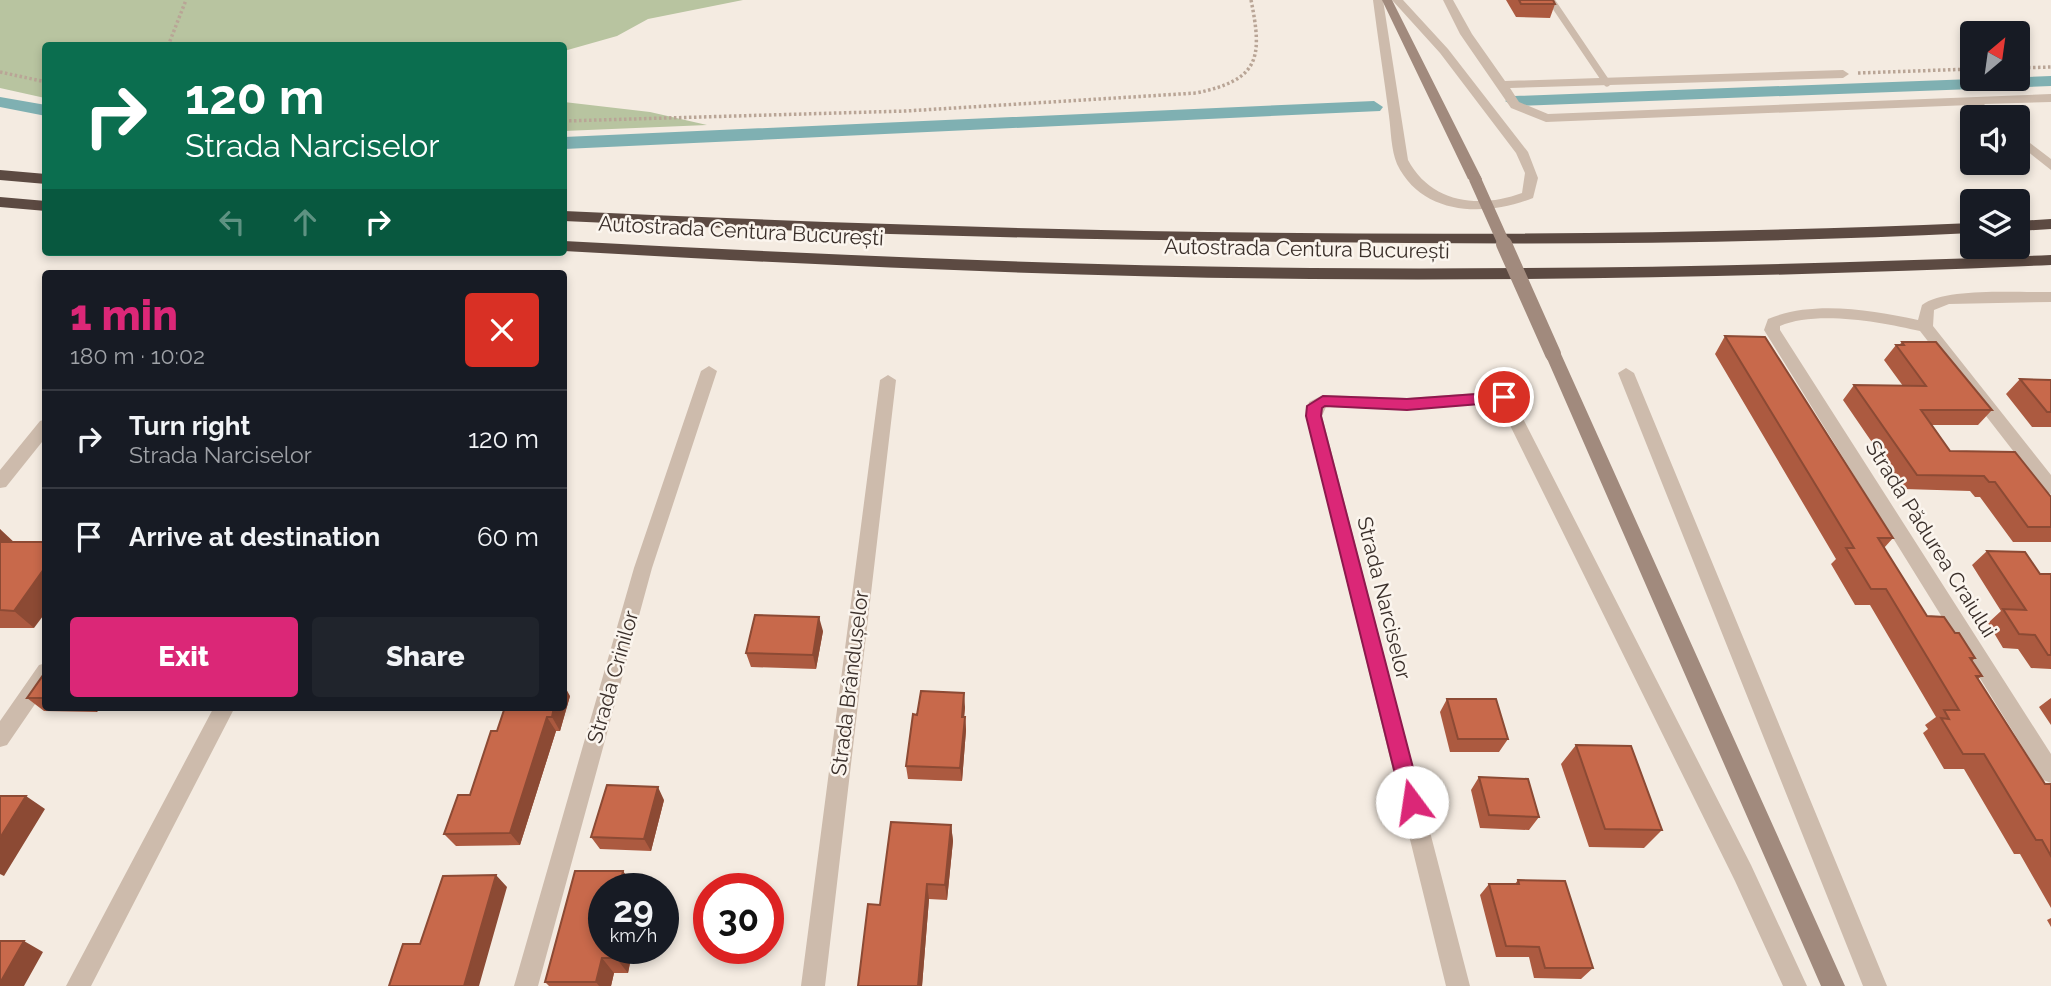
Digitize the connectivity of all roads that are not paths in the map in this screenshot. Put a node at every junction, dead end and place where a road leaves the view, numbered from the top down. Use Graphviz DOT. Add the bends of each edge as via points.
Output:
graph roads {
  1 [pos="1378,0"];
  2 [pos="1387,0"];
  3 [pos="1397,0"];
  4 [pos="1448,0"];
  5 [pos="1551,0"];
  6 [pos="1843,74"];
  7 [pos="1607,83"];
  8 [pos="1503,85"];
  9 [pos="2051,98"];
  10 [pos="1973,101"];
  11 [pos="1978,105"];
  12 [pos="2030,148"];
  13 [pos="2051,166"];
  14 [pos="0,174"];
  15 [pos="42,179"];
  16 [pos="0,202"];
  17 [pos="42,206"];
  18 [pos="567,216"];
  19 [pos="2051,224"];
  20 [pos="2030,225"];
  21 [pos="1960,228"];
  22 [pos="567,246"];
  23 [pos="2051,260"];
  24 [pos="2051,297"];
  25 [pos="1925,327"];
  26 [pos="709,371"];
  27 [pos="1626,373"];
  28 [pos="888,380"];
  29 [pos="42,430"];
  30 [pos="0,482"];
  31 [pos="2051,487"];
  32 [pos="42,677"];
  33 [pos="223,711"];
  34 [pos="0,738"];
  35 [pos="2051,773"];
  36 [pos="78,986"];
  37 [pos="526,986"];
  38 [pos="813,986"];
  39 [pos="1458,986"];
  40 [pos="1796,986"];
  41 [pos="1833,986"];
  42 [pos="1875,986"];
  1 -- 3 [label="street" via="1402,160 1411,177 1425,191 1454,203 1511,203 1528,195 1533,169 1522,152 1444,51"];
  2 -- 41 [label="main road, bridge" via="1475,179"];
  4 -- 8 [label="street"];
  5 -- 7 [label="lane"];
  6 -- 7 [label="street"];
  7 -- 8 [label="street"];
  8 -- 10 [label="street" via="1515,105 1546,118"];
  9 -- 10 [label="street"];
  10 -- 11 [label="street"];
  12 -- 13 [label="street"];
  14 -- 15 [label="highway"];
  16 -- 17 [label="highway"];
  18 -- 21 [label="highway, Autostrada Centura București" via="928,231 1454,239"];
  19 -- 20 [label="highway"];
  22 -- 23 [label="highway, Autostrada Centura București" via="1054,267 1469,274 1741,271"];
  24 -- 25 [label="street" via="1949,299 1927,308"];
  25 -- 31 [label="street"];
  25 -- 35 [label="street, Strada Pădurea Craiului" via="1870,317 1791,315 1773,323 1772,330"];
  26 -- 37 [label="street, Strada Crinilor" via="643,568"];
  27 -- 42 [label="street"];
  28 -- 38 [label="street, Strada Brândușelor"];
  29 -- 30 [label="street"];
  32 -- 34 [label="street"];
  33 -- 36 [label="street"];
  39 -- 40 [label="street, Strada Narciselor" via="1314,416 1315,406 1323,401 1407,404 1504,397"];
}
